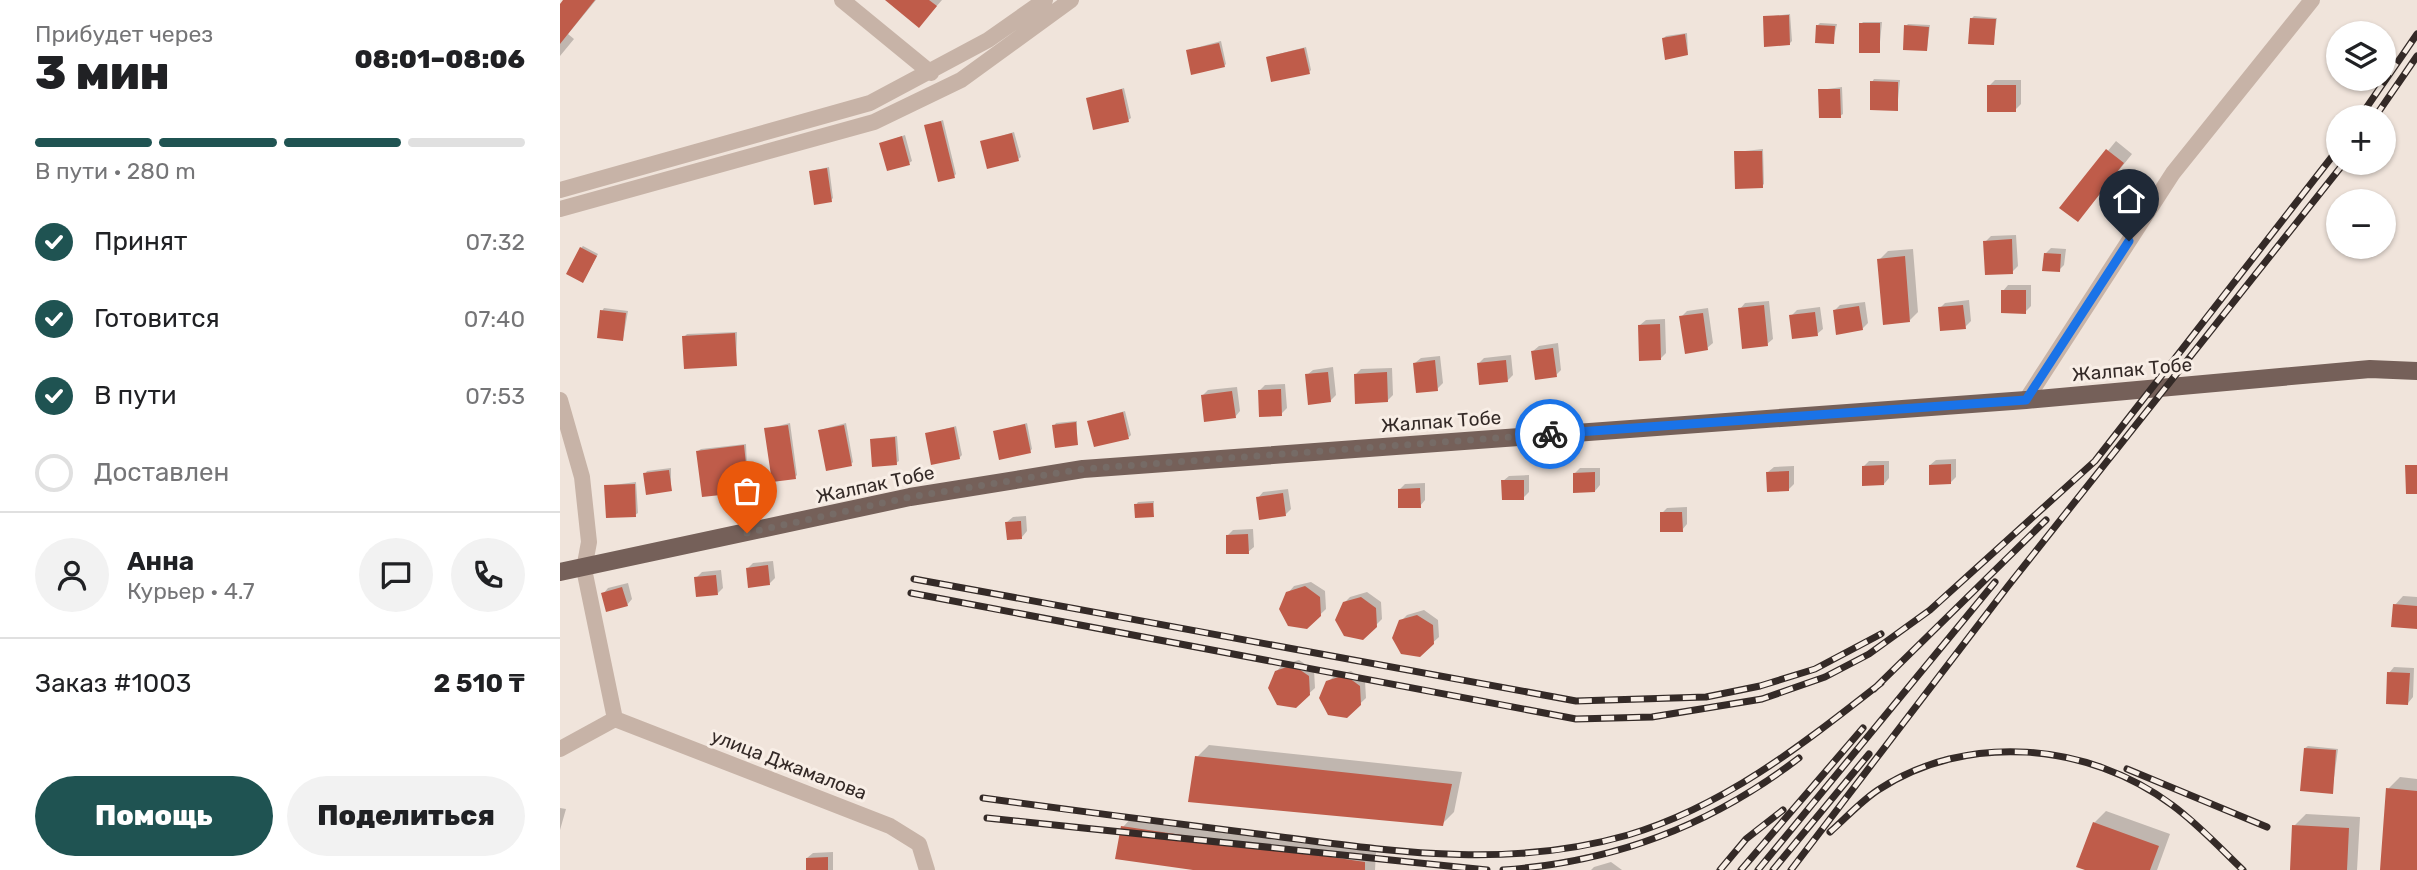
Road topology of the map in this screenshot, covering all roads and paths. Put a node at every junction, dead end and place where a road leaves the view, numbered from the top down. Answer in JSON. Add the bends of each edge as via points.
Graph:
{"nodes":[{"id":1,"x":842,"y":0,"type":"edge"},
{"id":2,"x":1045,"y":0,"type":"edge"},
{"id":3,"x":1071,"y":0,"type":"edge"},
{"id":4,"x":2312,"y":0,"type":"edge"},
{"id":5,"x":931,"y":73,"type":"junction"},
{"id":6,"x":560,"y":190,"type":"edge"},
{"id":7,"x":560,"y":209,"type":"edge"},
{"id":8,"x":2417,"y":371,"type":"edge"},
{"id":9,"x":560,"y":400,"type":"edge"},
{"id":10,"x":2026,"y":400,"type":"junction"},
{"id":11,"x":584,"y":569,"type":"junction"},
{"id":12,"x":560,"y":572,"type":"edge"},
{"id":13,"x":615,"y":719,"type":"junction"},
{"id":14,"x":560,"y":749,"type":"edge"},
{"id":15,"x":927,"y":870,"type":"edge"}],
"edges":[{"from":1,"to":5,"type":"street"},
{"from":2,"to":5,"type":"street"},
{"from":3,"to":7,"type":"street","via":[[961,80],[874,122]]},
{"from":4,"to":10,"type":"street","via":[[2173,173]]},
{"from":5,"to":6,"type":"street","via":[[870,103]]},
{"from":8,"to":10,"type":"main road","name":"Жалпак Тобе","via":[[2370,369]]},
{"from":9,"to":11,"type":"street","via":[[582,477],[589,542]]},
{"from":10,"to":11,"type":"main road","name":"Жалпак Тобе","via":[[1083,469],[910,497]]},
{"from":11,"to":12,"type":"main road","name":"Жалпак Тобе"},
{"from":11,"to":13,"type":"street"},
{"from":13,"to":14,"type":"street"},
{"from":13,"to":15,"type":"street","name":"улица Джамалова","via":[[890,826],[919,844]]}]}
